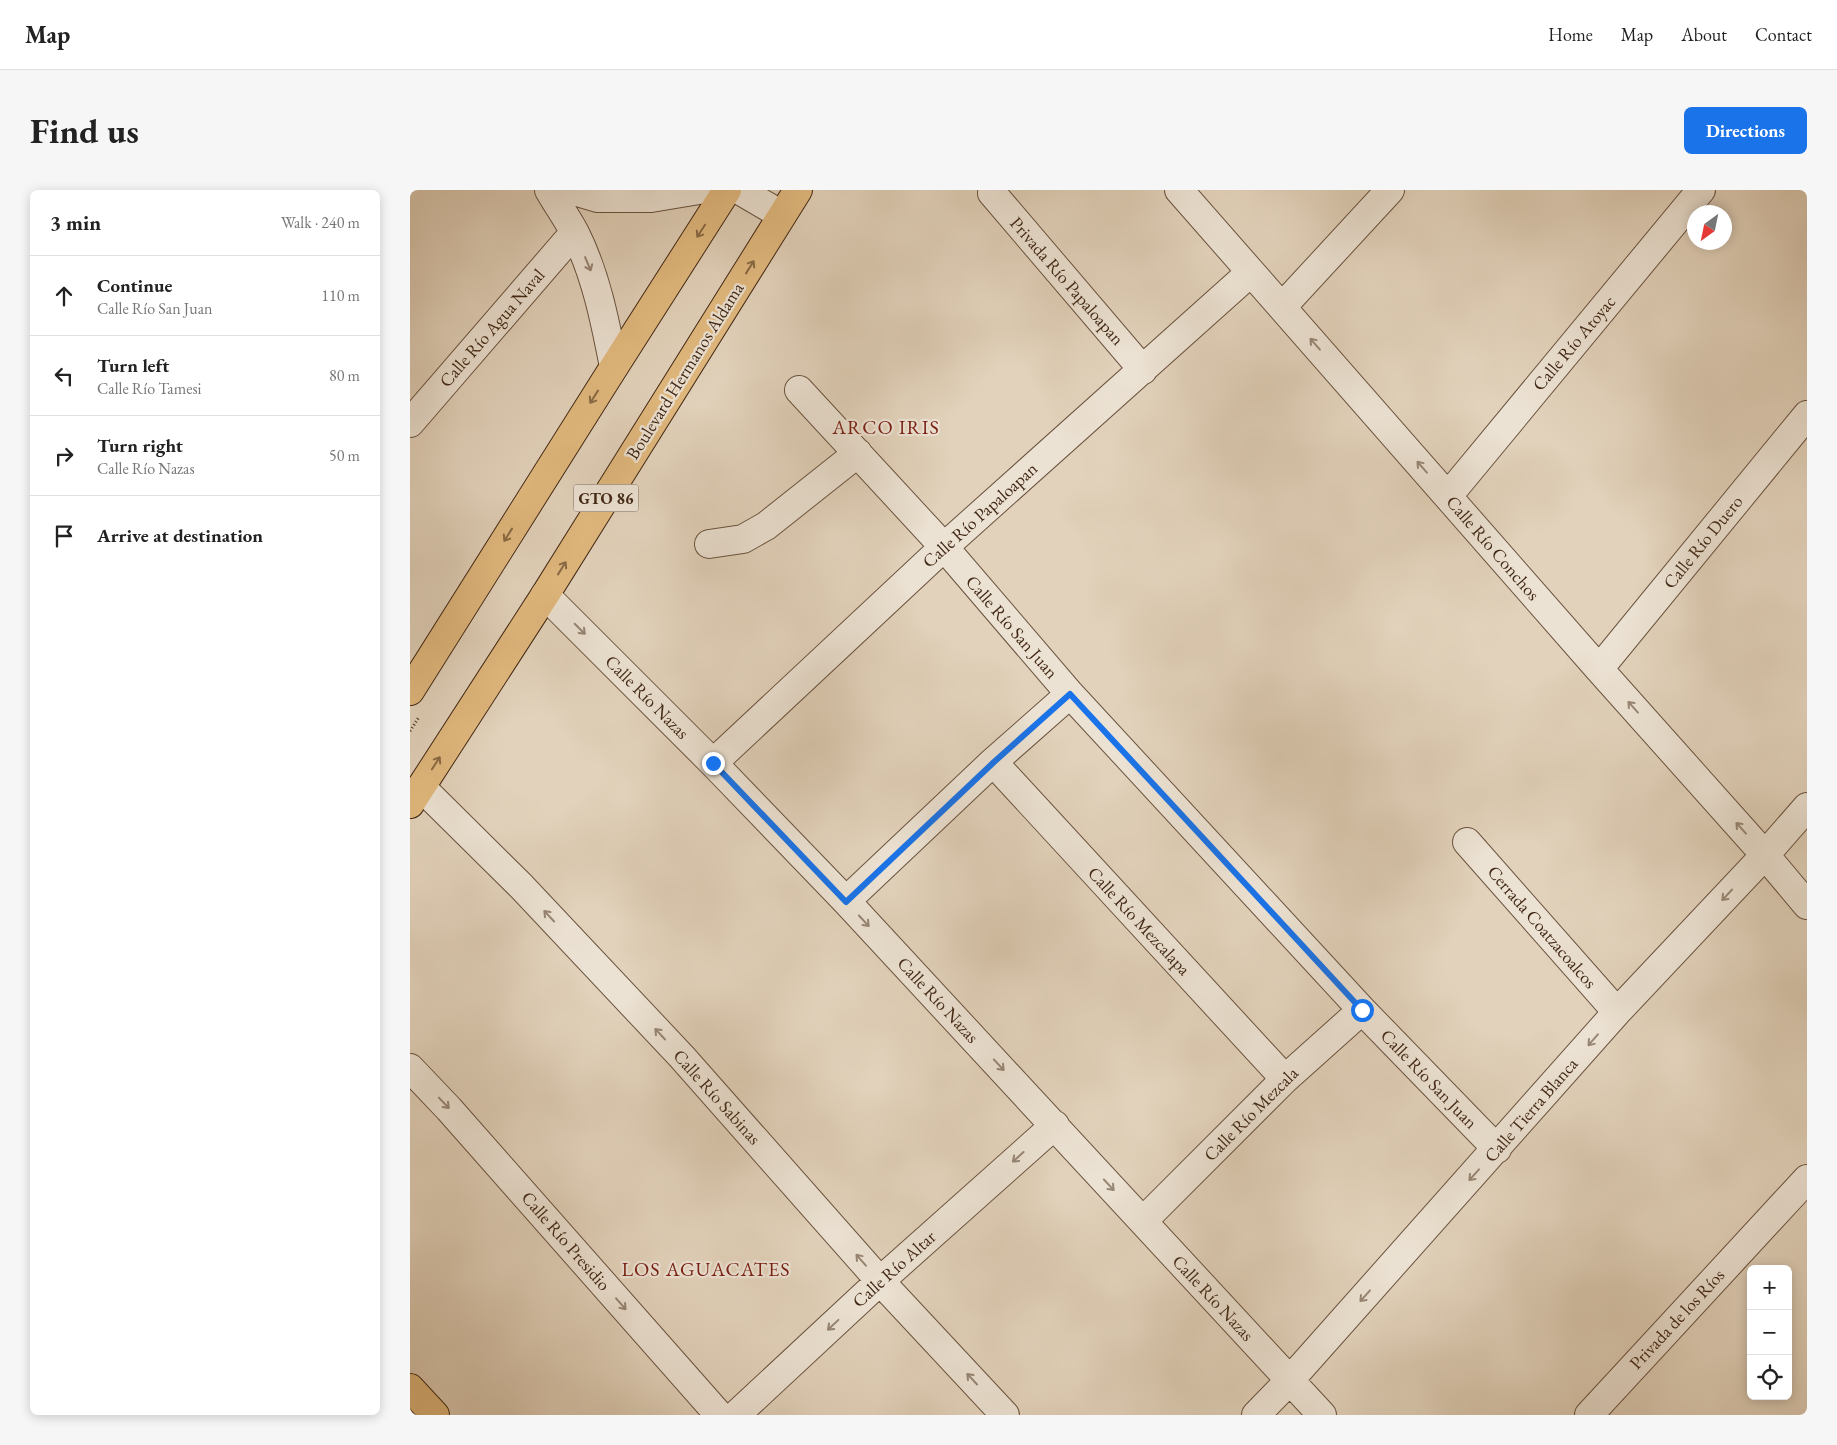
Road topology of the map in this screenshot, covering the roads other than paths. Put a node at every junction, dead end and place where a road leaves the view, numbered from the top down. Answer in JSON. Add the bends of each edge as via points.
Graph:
{"nodes":[{"id":1,"x":548,"y":190,"type":"edge"},
{"id":2,"x":570,"y":190,"type":"edge"},
{"id":3,"x":699,"y":190,"type":"edge"},
{"id":4,"x":727,"y":190,"type":"edge"},
{"id":5,"x":739,"y":190,"type":"edge"},
{"id":6,"x":798,"y":190,"type":"edge"},
{"id":7,"x":1390,"y":190,"type":"edge"},
{"id":8,"x":1701,"y":190,"type":"edge"},
{"id":9,"x":1185,"y":192,"type":"edge"},
{"id":10,"x":992,"y":193,"type":"dead end"},
{"id":11,"x":782,"y":215,"type":"junction"},
{"id":12,"x":574,"y":233,"type":"junction"},
{"id":13,"x":1251,"y":272,"type":"junction"},
{"id":14,"x":1282,"y":307,"type":"junction"},
{"id":15,"x":614,"y":366,"type":"junction"},
{"id":16,"x":1143,"y":370,"type":"junction"},
{"id":17,"x":799,"y":390,"type":"dead end"},
{"id":18,"x":1807,"y":415,"type":"edge"},
{"id":19,"x":410,"y":423,"type":"edge"},
{"id":20,"x":858,"y":453,"type":"junction"},
{"id":21,"x":1448,"y":496,"type":"junction"},
{"id":22,"x":709,"y":544,"type":"dead end"},
{"id":23,"x":944,"y":546,"type":"junction"},
{"id":24,"x":545,"y":595,"type":"junction"},
{"id":25,"x":1599,"y":669,"type":"junction"},
{"id":26,"x":410,"y":691,"type":"edge"},
{"id":27,"x":1070,"y":694,"type":"junction"},
{"id":28,"x":994,"y":762,"type":"junction"},
{"id":29,"x":713,"y":763,"type":"junction"},
{"id":30,"x":415,"y":796,"type":"edge"},
{"id":31,"x":1807,"y":807,"type":"edge"},
{"id":32,"x":1467,"y":842,"type":"dead end"},
{"id":33,"x":1765,"y":855,"type":"junction"},
{"id":34,"x":846,"y":902,"type":"junction"},
{"id":35,"x":1807,"y":905,"type":"edge"},
{"id":36,"x":1362,"y":1010,"type":"junction"},
{"id":37,"x":1617,"y":1012,"type":"junction"},
{"id":38,"x":410,"y":1068,"type":"edge"},
{"id":39,"x":1285,"y":1079,"type":"junction"},
{"id":40,"x":1054,"y":1125,"type":"junction"},
{"id":41,"x":1497,"y":1149,"type":"junction"},
{"id":42,"x":1807,"y":1179,"type":"edge"},
{"id":43,"x":1143,"y":1222,"type":"junction"},
{"id":44,"x":880,"y":1281,"type":"junction"},
{"id":45,"x":1290,"y":1380,"type":"junction"},
{"id":46,"x":410,"y":1388,"type":"edge"},
{"id":47,"x":435,"y":1415,"type":"edge"},
{"id":48,"x":719,"y":1415,"type":"edge"},
{"id":49,"x":736,"y":1415,"type":"edge"},
{"id":50,"x":1005,"y":1415,"type":"edge"},
{"id":51,"x":1256,"y":1415,"type":"edge"},
{"id":52,"x":1322,"y":1415,"type":"edge"},
{"id":53,"x":1589,"y":1415,"type":"edge"}],
"edges":[{"from":1,"to":12,"type":"street"},
{"from":2,"to":3,"type":"street","via":[[598,198],[651,198]]},
{"from":4,"to":15,"type":"main road","one_way":true},
{"from":5,"to":11,"type":"street"},
{"from":6,"to":11,"type":"main road","name":"Boulevard Hermanos Aldama","number":"GTO 86"},
{"from":7,"to":14,"type":"street"},
{"from":8,"to":21,"type":"street","name":"Calle Río Atoyac"},
{"from":9,"to":13,"type":"street","name":"Calle Río Conchos"},
{"from":10,"to":16,"type":"street","name":"Privada Río Papaloapan"},
{"from":24,"to":11,"type":"main road","name":"Boulevard Hermanos Aldama","number":"GTO 86","one_way":true},
{"from":12,"to":15,"type":"street","one_way":true,"via":[[604,316]]},
{"from":12,"to":19,"type":"street","name":"Calle Río Agua Naval"},
{"from":13,"to":14,"type":"street","name":"Calle Río Conchos"},
{"from":13,"to":16,"type":"street","name":"Calle Río Papaloapan"},
{"from":21,"to":14,"type":"street","name":"Calle Río Conchos","one_way":true},
{"from":15,"to":26,"type":"main road","one_way":true},
{"from":16,"to":23,"type":"street","name":"Calle Río Papaloapan"},
{"from":17,"to":20,"type":"street","name":"Calle Río San Juan"},
{"from":18,"to":25,"type":"street","name":"Calle Río Duero"},
{"from":20,"to":22,"type":"street","via":[[766,526],[743,539]]},
{"from":20,"to":23,"type":"street","name":"Calle Río San Juan"},
{"from":21,"to":25,"type":"street","name":"Calle Río Conchos"},
{"from":23,"to":27,"type":"street","name":"Calle Río San Juan"},
{"from":23,"to":29,"type":"street","name":"Calle Río Papaloapan"},
{"from":24,"to":29,"type":"street","name":"Calle Río Nazas","one_way":true},
{"from":30,"to":24,"type":"main road","name":"Boulevard Hermanos Aldama","number":"GTO 86","one_way":true},
{"from":33,"to":25,"type":"street","name":"Calle Río Conchos","one_way":true},
{"from":27,"to":28,"type":"street"},
{"from":27,"to":36,"type":"street","name":"Calle Río San Juan"},
{"from":28,"to":34,"type":"street"},
{"from":28,"to":39,"type":"street","name":"Calle Río Mezcalapa"},
{"from":29,"to":34,"type":"street","name":"Calle Río Nazas"},
{"from":44,"to":30,"type":"street","name":"Calle Río Sabinas","one_way":true,"via":[[682,1057],[522,887]]},
{"from":31,"to":33,"type":"street","name":"Calle Tierra Blanca"},
{"from":32,"to":37,"type":"street","name":"Cerrada Coatzacoalcos"},
{"from":33,"to":35,"type":"street","name":"Calle Río Conchos"},
{"from":33,"to":37,"type":"street","name":"Calle Tierra Blanca","one_way":true},
{"from":34,"to":40,"type":"street","name":"Calle Río Nazas","one_way":true},
{"from":36,"to":39,"type":"street","name":"Calle Río Mezcala"},
{"from":36,"to":41,"type":"street","name":"Calle Río San Juan"},
{"from":37,"to":41,"type":"street","name":"Calle Tierra Blanca","one_way":true},
{"from":38,"to":48,"type":"street","name":"Calle Río Presidio","one_way":true,"via":[[449,1108]]},
{"from":39,"to":43,"type":"street","name":"Calle Río Mezcala"},
{"from":40,"to":43,"type":"street","name":"Calle Río Nazas","one_way":true},
{"from":40,"to":44,"type":"street","name":"Calle Río Altar","one_way":true},
{"from":41,"to":45,"type":"street","name":"Calle Tierra Blanca","one_way":true},
{"from":42,"to":53,"type":"street","name":"Privada de los Ríos"},
{"from":43,"to":45,"type":"street","name":"Calle Río Nazas"},
{"from":44,"to":49,"type":"street","name":"Calle Río Altar","one_way":true},
{"from":50,"to":44,"type":"street","name":"Calle Río Sabinas","one_way":true},
{"from":45,"to":51,"type":"street","name":"Calle Tierra Blanca"},
{"from":45,"to":52,"type":"street","name":"Calle Río Nazas"},
{"from":46,"to":47,"type":"main road"}]}
